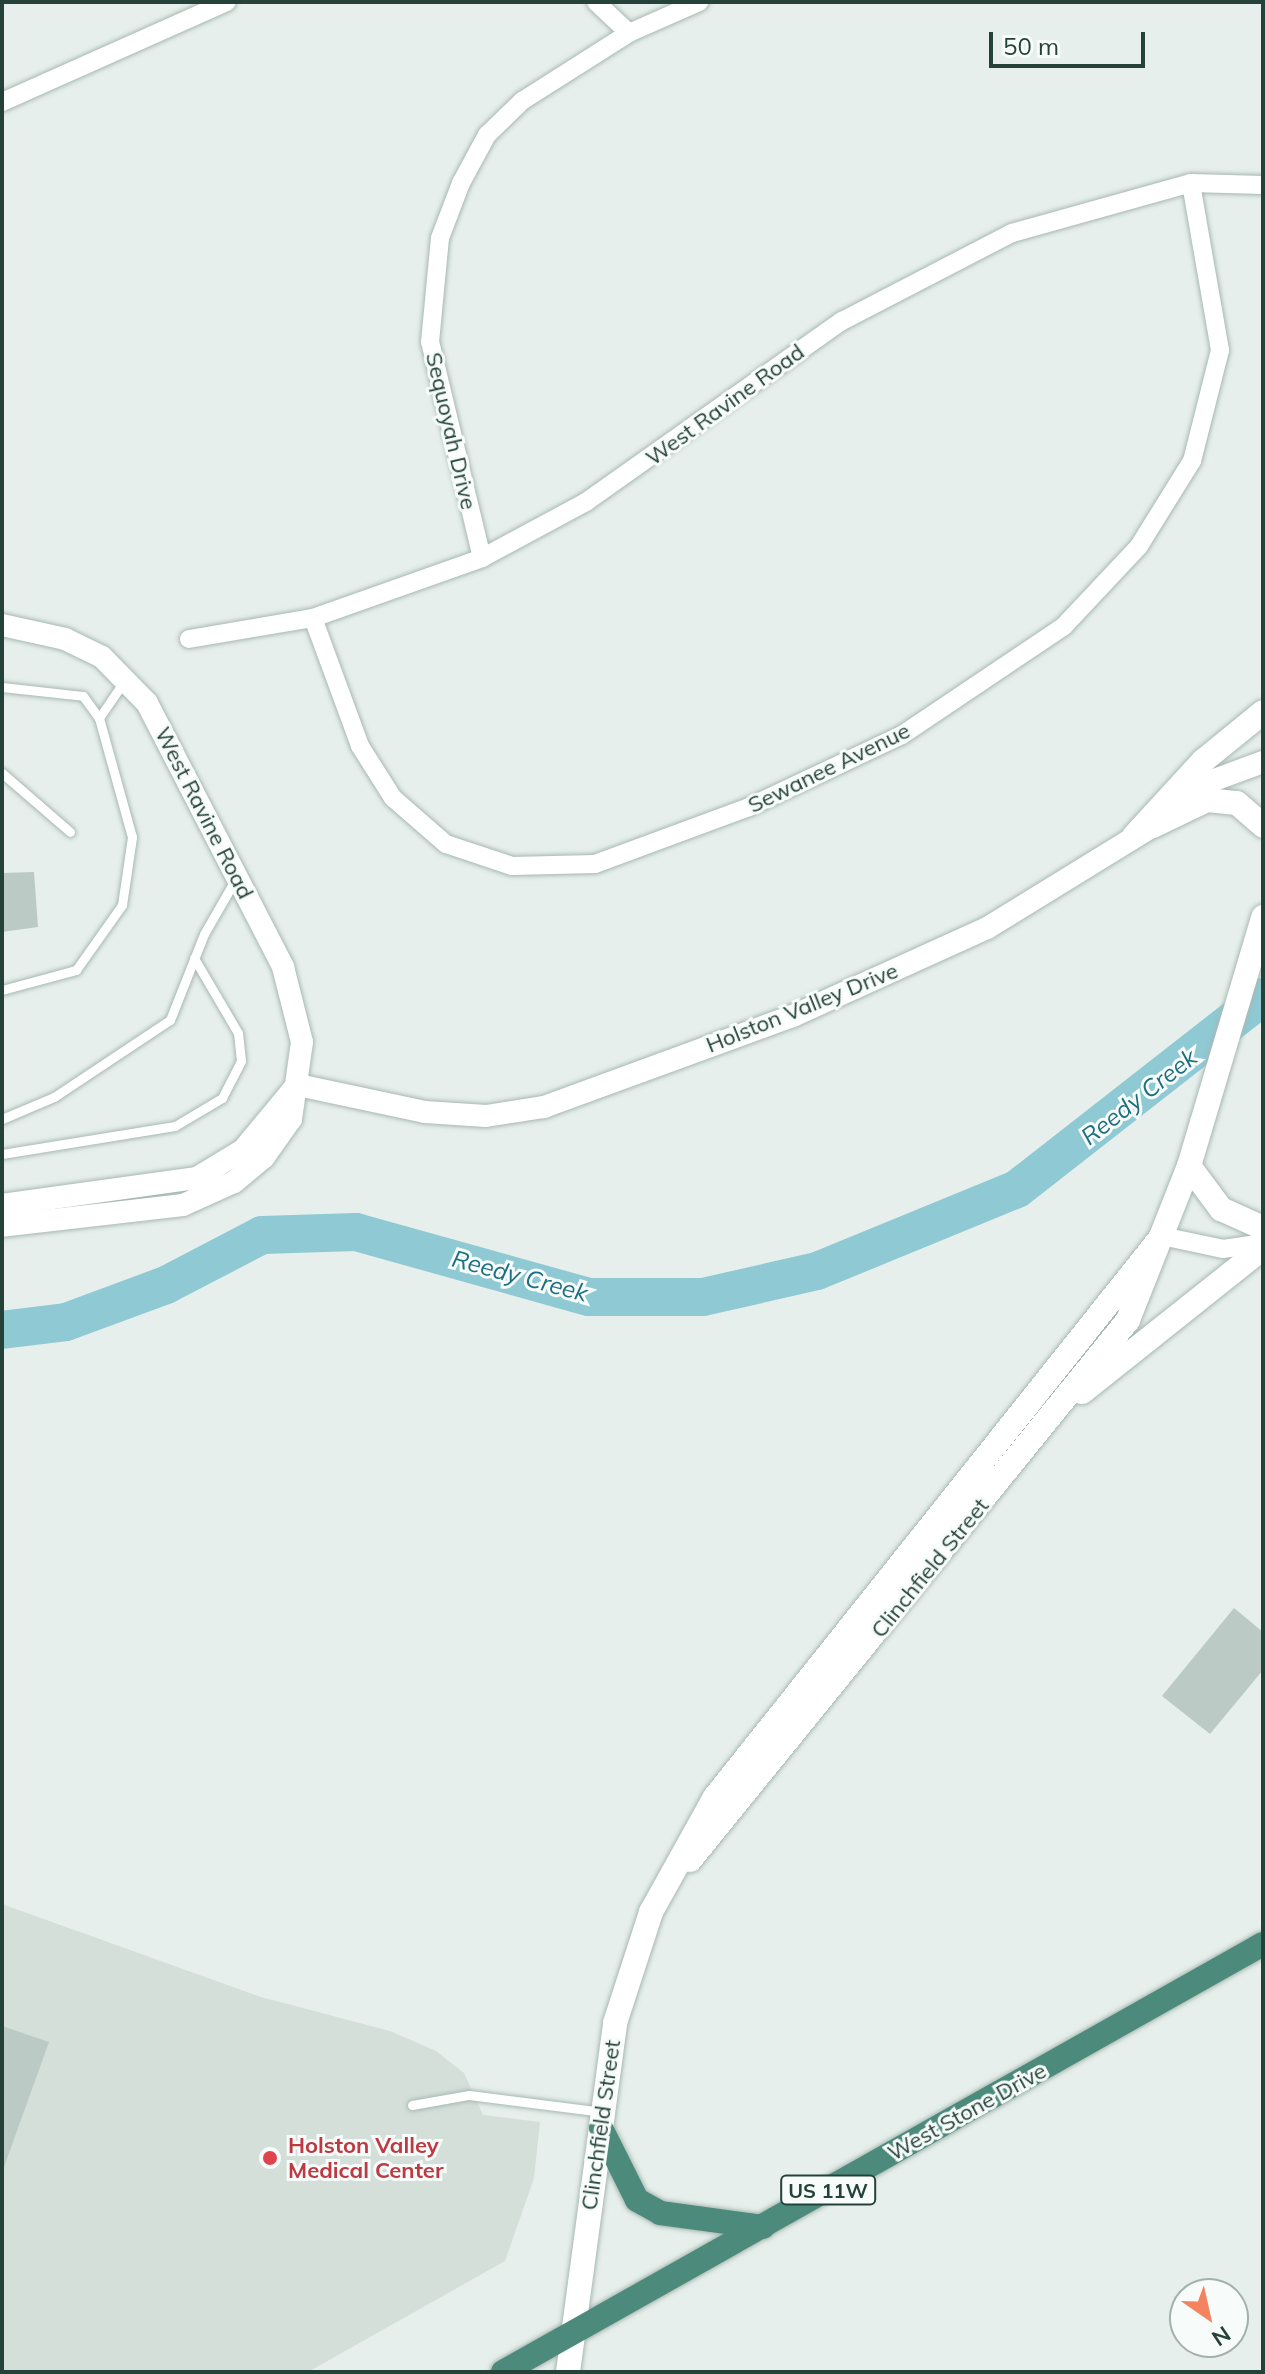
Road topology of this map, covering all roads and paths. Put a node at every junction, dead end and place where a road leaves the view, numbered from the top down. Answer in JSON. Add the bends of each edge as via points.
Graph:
{"nodes":[{"id":1,"x":227,"y":2,"type":"edge"},
{"id":2,"x":596,"y":2,"type":"edge"},
{"id":3,"x":699,"y":2,"type":"edge"},
{"id":4,"x":629,"y":33,"type":"junction"},
{"id":5,"x":2,"y":102,"type":"edge"},
{"id":6,"x":1191,"y":183,"type":"junction"},
{"id":7,"x":1263,"y":185,"type":"edge"},
{"id":8,"x":482,"y":558,"type":"junction"},
{"id":9,"x":313,"y":618,"type":"junction"},
{"id":10,"x":2,"y":625,"type":"edge"},
{"id":11,"x":189,"y":639,"type":"dead end"},
{"id":12,"x":127,"y":677,"type":"junction"},
{"id":13,"x":2,"y":687,"type":"edge"},
{"id":14,"x":1263,"y":712,"type":"edge"},
{"id":15,"x":99,"y":718,"type":"junction"},
{"id":16,"x":1263,"y":762,"type":"edge"},
{"id":17,"x":2,"y":773,"type":"edge"},
{"id":18,"x":1263,"y":826,"type":"edge"},
{"id":19,"x":1144,"y":831,"type":"junction"},
{"id":20,"x":70,"y":832,"type":"dead end"},
{"id":21,"x":237,"y":877,"type":"junction"},
{"id":22,"x":1263,"y":917,"type":"edge"},
{"id":23,"x":194,"y":958,"type":"junction"},
{"id":24,"x":2,"y":990,"type":"edge"},
{"id":25,"x":298,"y":1085,"type":"junction"},
{"id":26,"x":2,"y":1119,"type":"edge"},
{"id":27,"x":2,"y":1154,"type":"edge"},
{"id":28,"x":1189,"y":1166,"type":"junction"},
{"id":29,"x":2,"y":1205,"type":"edge"},
{"id":30,"x":2,"y":1226,"type":"edge"},
{"id":31,"x":1263,"y":1228,"type":"edge"},
{"id":32,"x":1162,"y":1236,"type":"junction"},
{"id":33,"x":1263,"y":1245,"type":"edge"},
{"id":34,"x":1049,"y":1419,"type":"junction"},
{"id":35,"x":670,"y":1880,"type":"junction"},
{"id":36,"x":1263,"y":1944,"type":"edge"},
{"id":37,"x":412,"y":2105,"type":"dead end"},
{"id":38,"x":602,"y":2120,"type":"junction"},
{"id":39,"x":763,"y":2227,"type":"junction"},
{"id":40,"x":574,"y":2333,"type":"junction"},
{"id":41,"x":503,"y":2372,"type":"edge"},
{"id":42,"x":568,"y":2372,"type":"edge"}],
"edges":[{"from":1,"to":5,"type":"street"},
{"from":2,"to":4,"type":"street"},
{"from":3,"to":4,"type":"street","name":"Sequoyah Drive"},
{"from":4,"to":8,"type":"street","name":"Sequoyah Drive","via":[[559,73],[487,135],[440,238],[430,342]]},
{"from":6,"to":7,"type":"street","name":"West Ravine Road"},
{"from":6,"to":8,"type":"street","name":"West Ravine Road","via":[[1012,233],[925,274],[842,321],[586,502]]},
{"from":6,"to":9,"type":"street","name":"Sewanee Avenue","via":[[1220,350],[1192,461],[1139,546],[1064,626],[902,735],[749,807],[595,864],[512,866],[446,844],[393,798],[360,746]]},
{"from":8,"to":9,"type":"street","name":"West Ravine Road"},
{"from":9,"to":11,"type":"street","name":"West Ravine Road"},
{"from":10,"to":12,"type":"street","name":"West Ravine Road","via":[[65,639]]},
{"from":12,"to":15,"type":"lane"},
{"from":12,"to":21,"type":"street","name":"West Ravine Road","via":[[165,734]]},
{"from":13,"to":15,"type":"lane","via":[[83,696]]},
{"from":14,"to":19,"type":"main road","via":[[1203,761]]},
{"from":15,"to":24,"type":"lane","via":[[132,837],[122,905],[76,970]]},
{"from":16,"to":19,"type":"street","name":"Holston Valley Drive","via":[[1206,783]]},
{"from":17,"to":20,"type":"lane"},
{"from":18,"to":19,"type":"main road","via":[[1237,803],[1207,800]]},
{"from":19,"to":25,"type":"street","name":"Holston Valley Drive","via":[[974,935],[793,1016],[544,1107],[486,1116],[425,1112]]},
{"from":21,"to":23,"type":"lane"},
{"from":21,"to":25,"type":"street","name":"West Ravine Road","via":[[297,1003]]},
{"from":22,"to":28,"type":"main road","name":"Clinchfield Street"},
{"from":23,"to":26,"type":"lane","via":[[170,1020],[151,1038],[54,1097]]},
{"from":23,"to":27,"type":"lane","via":[[238,1033],[241,1061],[222,1098],[175,1126]]},
{"from":25,"to":29,"type":"street","via":[[243,1150],[197,1178]]},
{"from":25,"to":30,"type":"street","name":"West Ravine Road","via":[[291,1119],[276,1144],[219,1191],[183,1205]]},
{"from":28,"to":31,"type":"main road","via":[[1221,1209]]},
{"from":28,"to":32,"type":"main road","name":"Clinchfield Street"},
{"from":32,"to":33,"type":"street","via":[[1223,1249]]},
{"from":32,"to":34,"type":"main road","name":"Clinchfield Street","via":[[1128,1320]]},
{"from":32,"to":35,"type":"main road","name":"Clinchfield Street","via":[[715,1797]]},
{"from":33,"to":34,"type":"main road"},
{"from":34,"to":35,"type":"main road","name":"Clinchfield Street","via":[[735,1813]]},
{"from":35,"to":38,"type":"main road","name":"Clinchfield Street","via":[[638,1939],[615,2023]]},
{"from":36,"to":39,"type":"highway","name":"West Stone Drive","number":"US 11W"},
{"from":37,"to":38,"type":"lane","via":[[469,2095]]},
{"from":38,"to":39,"type":"highway","via":[[637,2200],[660,2213]]},
{"from":38,"to":40,"type":"main road","name":"Clinchfield Street"},
{"from":39,"to":40,"type":"highway","name":"West Stone Drive","number":"US 11W"},
{"from":40,"to":41,"type":"highway","name":"West Stone Drive","number":"US 11W"},
{"from":40,"to":42,"type":"main road","name":"Clinchfield Street"}]}
